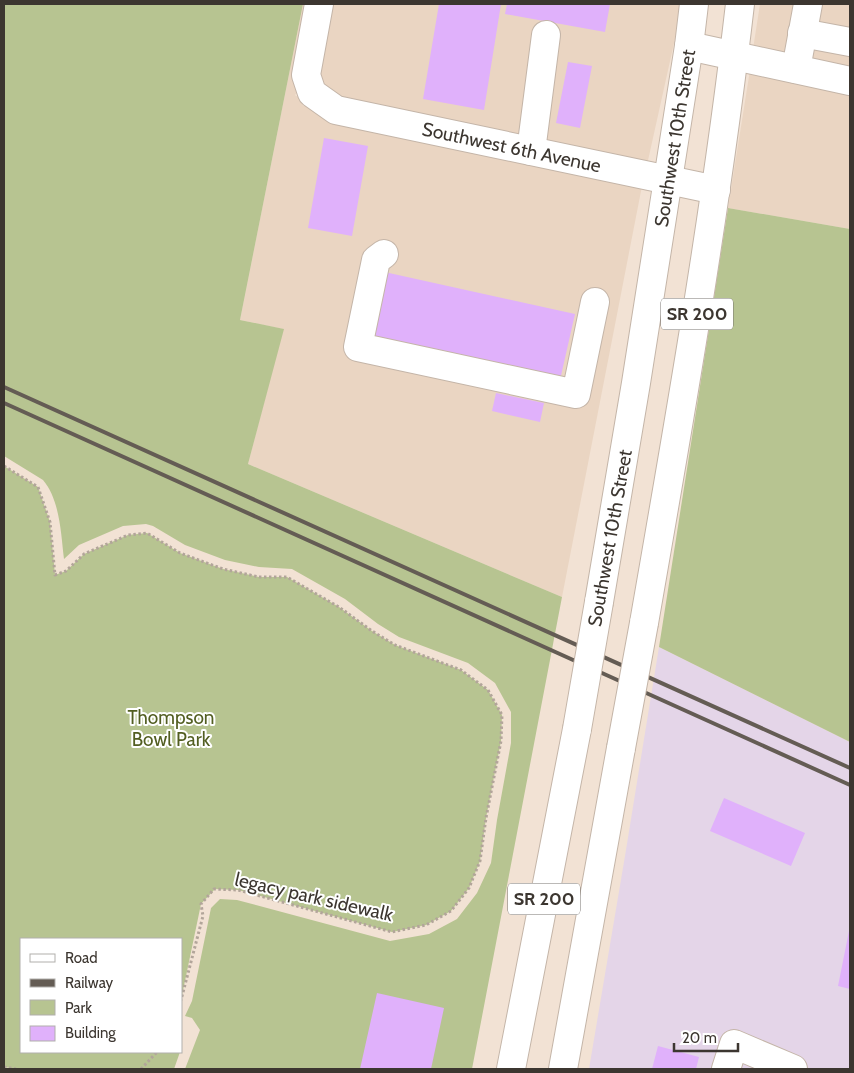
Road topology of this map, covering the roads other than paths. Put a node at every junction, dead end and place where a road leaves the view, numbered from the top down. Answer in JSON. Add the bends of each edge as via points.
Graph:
{"nodes":[{"id":1,"x":319,"y":4,"type":"edge"},
{"id":2,"x":694,"y":4,"type":"edge"},
{"id":3,"x":740,"y":4,"type":"edge"},
{"id":4,"x":808,"y":4,"type":"edge"},
{"id":5,"x":802,"y":33,"type":"junction"},
{"id":6,"x":546,"y":35,"type":"dead end"},
{"id":7,"x":850,"y":42,"type":"edge"},
{"id":8,"x":689,"y":46,"type":"junction"},
{"id":9,"x":734,"y":56,"type":"junction"},
{"id":10,"x":796,"y":69,"type":"junction"},
{"id":11,"x":850,"y":81,"type":"edge"},
{"id":12,"x":531,"y":151,"type":"junction"},
{"id":13,"x":668,"y":180,"type":"junction"},
{"id":14,"x":716,"y":190,"type":"junction"},
{"id":15,"x":384,"y":254,"type":"dead end"},
{"id":16,"x":596,"y":302,"type":"dead end"},
{"id":17,"x":511,"y":1069,"type":"edge"},
{"id":18,"x":563,"y":1069,"type":"edge"},
{"id":19,"x":726,"y":1069,"type":"edge"},
{"id":20,"x":793,"y":1069,"type":"edge"}],
"edges":[{"from":1,"to":12,"type":"main road","name":"Southwest 6th Avenue","via":[[306,76],[312,93],[336,110]]},
{"from":2,"to":8,"type":"main road","name":"Southwest 10th Street","number":"SR 200"},
{"from":3,"to":9,"type":"main road","number":"SR 200"},
{"from":4,"to":5,"type":"main road"},
{"from":5,"to":7,"type":"main road"},
{"from":5,"to":10,"type":"main road"},
{"from":6,"to":12,"type":"main road"},
{"from":8,"to":9,"type":"main road"},
{"from":8,"to":13,"type":"main road","name":"Southwest 10th Street","number":"SR 200"},
{"from":9,"to":10,"type":"main road"},
{"from":9,"to":14,"type":"main road","number":"SR 200"},
{"from":10,"to":11,"type":"main road"},
{"from":12,"to":13,"type":"main road","name":"Southwest 6th Avenue"},
{"from":13,"to":14,"type":"main road","name":"Southwest 6th Avenue"},
{"from":13,"to":17,"type":"main road","name":"Southwest 10th Street","number":"SR 200","bridge":true,"via":[[577,728]]},
{"from":14,"to":18,"type":"main road","number":"SR 200","bridge":true,"via":[[685,389]]},
{"from":15,"to":16,"type":"main road","via":[[376,260],[358,347],[576,394]]},
{"from":19,"to":20,"type":"main road","via":[[734,1044]]}]}
